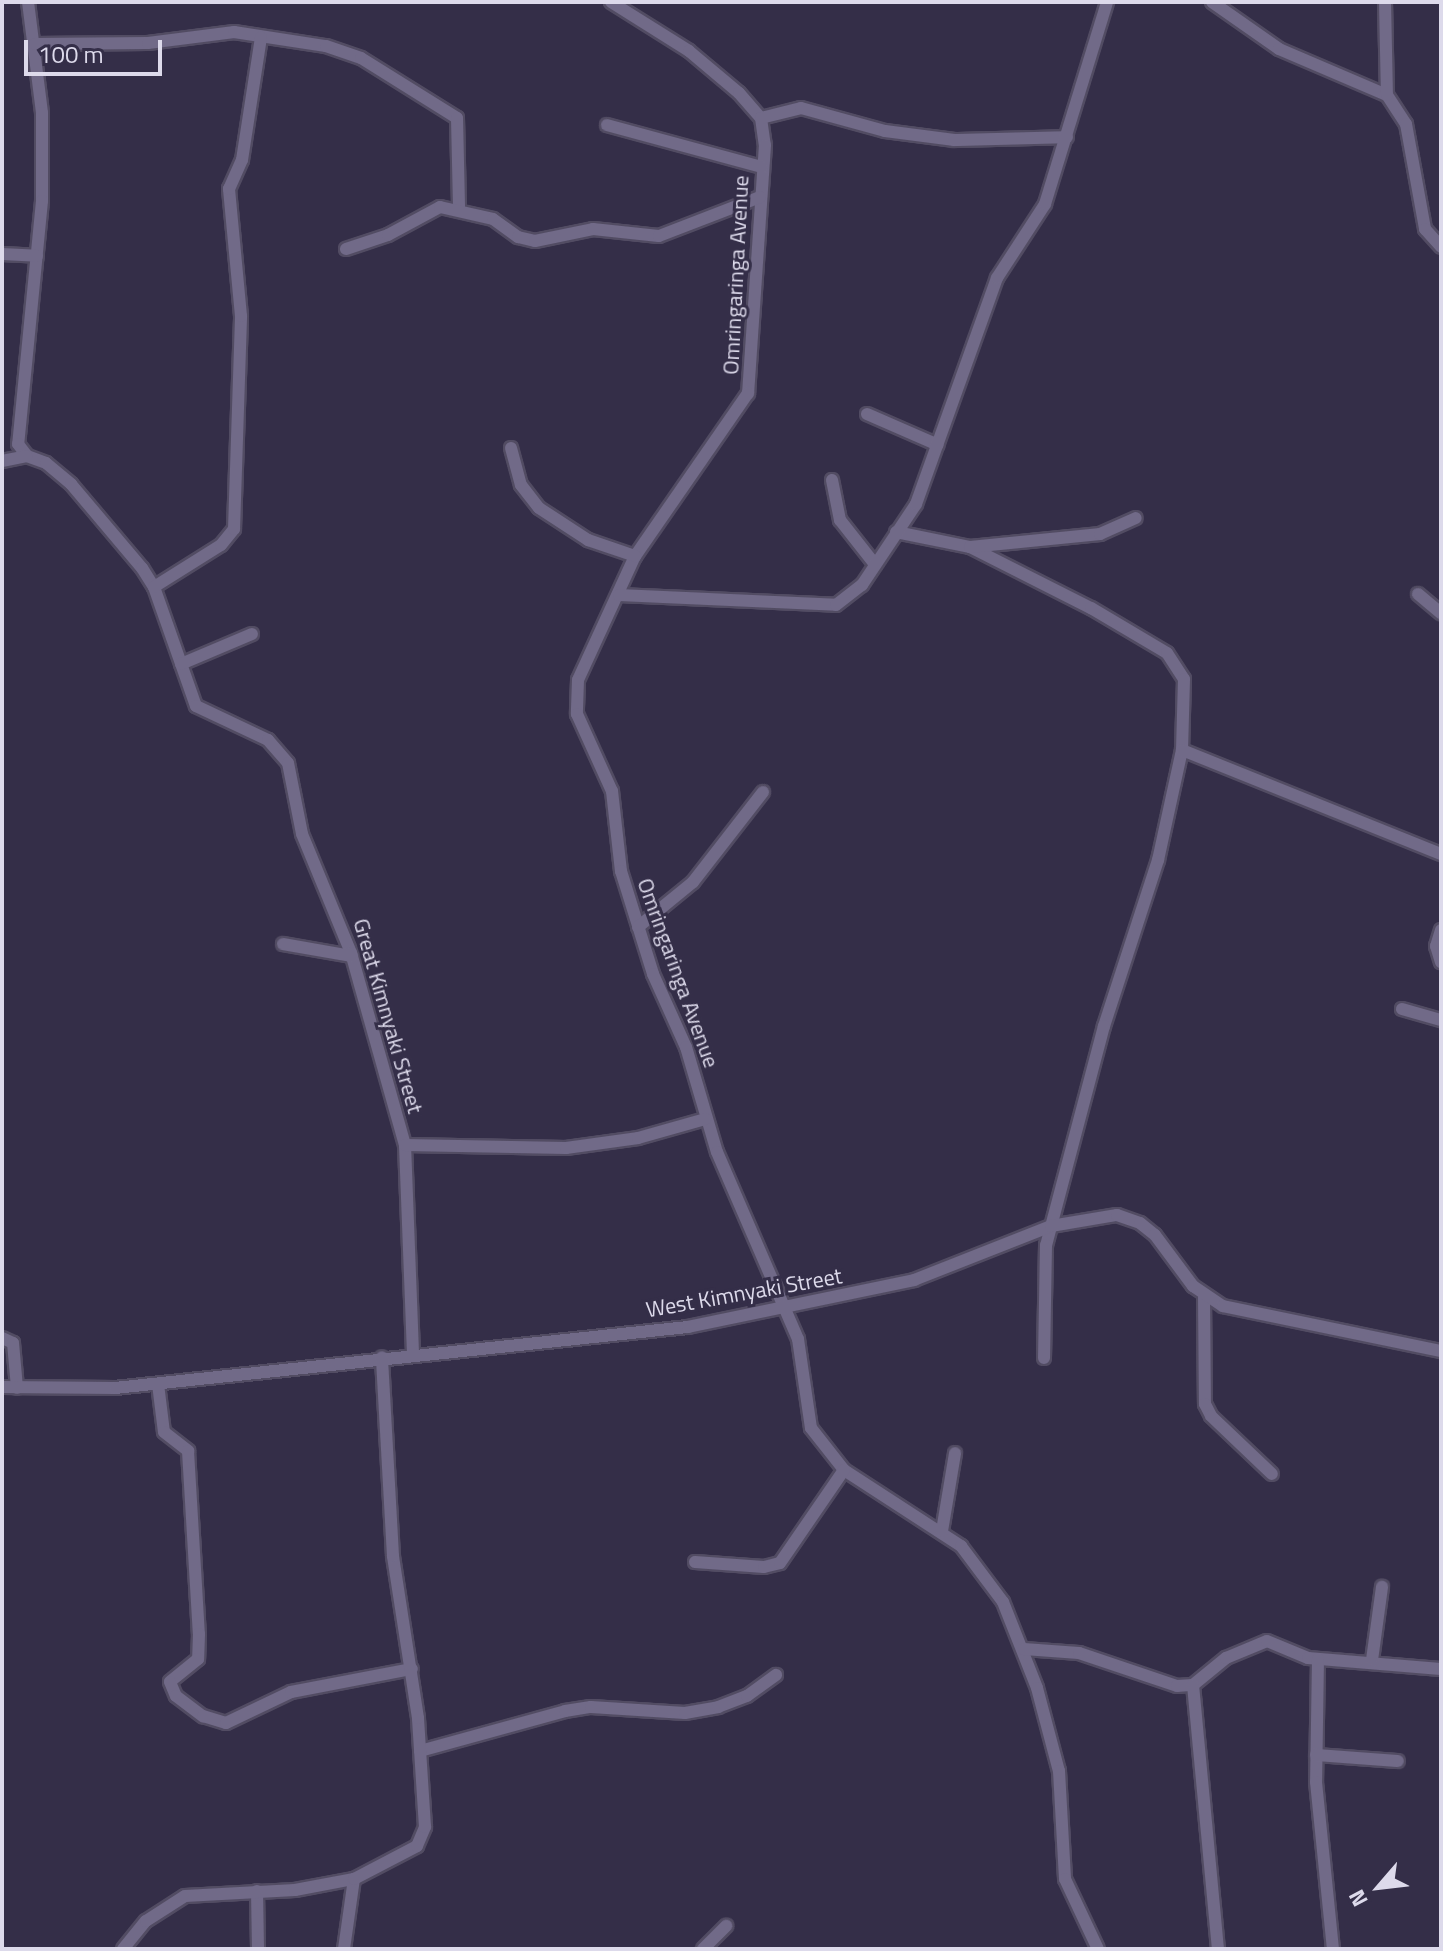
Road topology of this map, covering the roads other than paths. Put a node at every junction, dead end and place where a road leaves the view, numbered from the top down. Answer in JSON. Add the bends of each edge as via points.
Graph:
{"nodes":[{"id":1,"x":28,"y":2,"type":"edge"},
{"id":2,"x":611,"y":2,"type":"edge"},
{"id":3,"x":1107,"y":2,"type":"edge"},
{"id":4,"x":1212,"y":2,"type":"edge"},
{"id":5,"x":1385,"y":2,"type":"edge"},
{"id":6,"x":261,"y":37,"type":"junction"},
{"id":7,"x":35,"y":44,"type":"junction"},
{"id":8,"x":1387,"y":95,"type":"junction"},
{"id":9,"x":761,"y":118,"type":"junction"},
{"id":10,"x":607,"y":125,"type":"dead end"},
{"id":11,"x":1067,"y":137,"type":"junction"},
{"id":12,"x":762,"y":167,"type":"junction"},
{"id":13,"x":760,"y":197,"type":"junction"},
{"id":14,"x":459,"y":209,"type":"junction"},
{"id":15,"x":1441,"y":247,"type":"edge"},
{"id":16,"x":346,"y":249,"type":"dead end"},
{"id":17,"x":2,"y":254,"type":"edge"},
{"id":18,"x":37,"y":256,"type":"junction"},
{"id":19,"x":867,"y":414,"type":"dead end"},
{"id":20,"x":938,"y":445,"type":"junction"},
{"id":21,"x":511,"y":448,"type":"dead end"},
{"id":22,"x":27,"y":456,"type":"junction"},
{"id":23,"x":2,"y":461,"type":"edge"},
{"id":24,"x":832,"y":480,"type":"dead end"},
{"id":25,"x":1136,"y":518,"type":"dead end"},
{"id":26,"x":896,"y":532,"type":"junction"},
{"id":27,"x":970,"y":547,"type":"junction"},
{"id":28,"x":635,"y":556,"type":"junction"},
{"id":29,"x":874,"y":563,"type":"junction"},
{"id":30,"x":154,"y":587,"type":"junction"},
{"id":31,"x":1418,"y":594,"type":"dead end"},
{"id":32,"x":619,"y":595,"type":"junction"},
{"id":33,"x":1441,"y":613,"type":"edge"},
{"id":34,"x":252,"y":634,"type":"dead end"},
{"id":35,"x":181,"y":664,"type":"junction"},
{"id":36,"x":1182,"y":750,"type":"junction"},
{"id":37,"x":763,"y":792,"type":"dead end"},
{"id":38,"x":1441,"y":854,"type":"edge"},
{"id":39,"x":638,"y":927,"type":"junction"},
{"id":40,"x":1441,"y":930,"type":"edge"},
{"id":41,"x":283,"y":944,"type":"dead end"},
{"id":42,"x":352,"y":956,"type":"junction"},
{"id":43,"x":1441,"y":962,"type":"edge"},
{"id":44,"x":1402,"y":1009,"type":"dead end"},
{"id":45,"x":1441,"y":1020,"type":"edge"},
{"id":46,"x":705,"y":1119,"type":"junction"},
{"id":47,"x":405,"y":1145,"type":"junction"},
{"id":48,"x":1051,"y":1226,"type":"junction"},
{"id":49,"x":1204,"y":1296,"type":"junction"},
{"id":50,"x":784,"y":1306,"type":"junction"},
{"id":51,"x":2,"y":1338,"type":"edge"},
{"id":52,"x":1441,"y":1351,"type":"edge"},
{"id":53,"x":413,"y":1355,"type":"junction"},
{"id":54,"x":382,"y":1357,"type":"junction"},
{"id":55,"x":1044,"y":1358,"type":"dead end"},
{"id":56,"x":158,"y":1384,"type":"junction"},
{"id":57,"x":2,"y":1387,"type":"edge"},
{"id":58,"x":17,"y":1388,"type":"junction"},
{"id":59,"x":955,"y":1453,"type":"dead end"},
{"id":60,"x":844,"y":1470,"type":"junction"},
{"id":61,"x":1272,"y":1474,"type":"dead end"},
{"id":62,"x":942,"y":1531,"type":"junction"},
{"id":63,"x":695,"y":1562,"type":"dead end"},
{"id":64,"x":1382,"y":1587,"type":"dead end"},
{"id":65,"x":1024,"y":1649,"type":"junction"},
{"id":66,"x":1318,"y":1659,"type":"junction"},
{"id":67,"x":1372,"y":1660,"type":"junction"},
{"id":68,"x":412,"y":1669,"type":"junction"},
{"id":69,"x":1441,"y":1669,"type":"edge"},
{"id":70,"x":776,"y":1675,"type":"dead end"},
{"id":71,"x":1193,"y":1685,"type":"junction"},
{"id":72,"x":420,"y":1751,"type":"junction"},
{"id":73,"x":1316,"y":1755,"type":"junction"},
{"id":74,"x":1398,"y":1761,"type":"dead end"},
{"id":75,"x":354,"y":1879,"type":"junction"},
{"id":76,"x":257,"y":1891,"type":"junction"},
{"id":77,"x":726,"y":1926,"type":"dead end"},
{"id":78,"x":123,"y":1949,"type":"edge"},
{"id":79,"x":258,"y":1949,"type":"edge"},
{"id":80,"x":344,"y":1949,"type":"edge"},
{"id":81,"x":703,"y":1949,"type":"edge"},
{"id":82,"x":1098,"y":1949,"type":"edge"},
{"id":83,"x":1218,"y":1949,"type":"edge"},
{"id":84,"x":1333,"y":1949,"type":"edge"}],
"edges":[{"from":1,"to":7,"type":"street"},
{"from":2,"to":9,"type":"street","via":[[712,69]]},
{"from":3,"to":11,"type":"street"},
{"from":4,"to":8,"type":"street","via":[[1279,49]]},
{"from":5,"to":8,"type":"street"},
{"from":6,"to":7,"type":"street","via":[[218,32],[148,43]]},
{"from":6,"to":14,"type":"street","via":[[326,46],[361,58],[452,112],[460,131]]},
{"from":6,"to":30,"type":"street","via":[[242,160],[229,189],[241,316],[234,529],[221,545]]},
{"from":7,"to":18,"type":"street","via":[[43,162]]},
{"from":8,"to":15,"type":"street","via":[[1406,124],[1425,229]]},
{"from":9,"to":11,"type":"street","via":[[801,108],[885,131],[954,140]]},
{"from":9,"to":12,"type":"street","name":"Omringaringa Avenue"},
{"from":10,"to":12,"type":"street"},
{"from":11,"to":20,"type":"street","via":[[1045,204],[997,278]]},
{"from":12,"to":13,"type":"street","name":"Omringaringa Avenue"},
{"from":13,"to":14,"type":"street","via":[[659,236],[593,229],[535,241]]},
{"from":13,"to":28,"type":"street","name":"Omringaringa Avenue","via":[[748,393]]},
{"from":14,"to":16,"type":"street","via":[[440,207],[388,235]]},
{"from":17,"to":18,"type":"street"},
{"from":18,"to":22,"type":"street","via":[[16,432]]},
{"from":19,"to":20,"type":"street"},
{"from":20,"to":26,"type":"street","via":[[916,504]]},
{"from":21,"to":28,"type":"street","via":[[521,485],[539,508],[588,540]]},
{"from":22,"to":23,"type":"street"},
{"from":22,"to":30,"type":"street","name":"Great Kimnyaki Street","via":[[46,463],[71,484]]},
{"from":24,"to":29,"type":"street","via":[[840,520]]},
{"from":25,"to":27,"type":"street","via":[[1100,534]]},
{"from":26,"to":27,"type":"street"},
{"from":26,"to":29,"type":"street"},
{"from":27,"to":36,"type":"street","via":[[1143,637],[1177,662],[1184,679]]},
{"from":28,"to":32,"type":"street","name":"Omringaringa Avenue"},
{"from":29,"to":32,"type":"street","via":[[853,595],[836,605]]},
{"from":30,"to":35,"type":"street","name":"Great Kimnyaki Street"},
{"from":31,"to":33,"type":"street"},
{"from":32,"to":39,"type":"street","name":"Omringaringa Avenue","via":[[578,680],[575,705],[612,791],[621,871]]},
{"from":34,"to":35,"type":"street"},
{"from":35,"to":42,"type":"street","name":"Great Kimnyaki Street","via":[[196,706],[268,740],[282,753],[293,780],[302,834]]},
{"from":36,"to":38,"type":"street"},
{"from":36,"to":48,"type":"street","via":[[1158,860],[1104,1026]]},
{"from":37,"to":39,"type":"street","via":[[693,882]]},
{"from":39,"to":46,"type":"street","name":"Omringaringa Avenue","via":[[658,988],[686,1047]]},
{"from":40,"to":43,"type":"street","via":[[1436,946]]},
{"from":41,"to":42,"type":"street"},
{"from":42,"to":47,"type":"street","name":"Great Kimnyaki Street"},
{"from":44,"to":45,"type":"street"},
{"from":46,"to":47,"type":"street","via":[[638,1138],[566,1148]]},
{"from":46,"to":50,"type":"street","name":"Omringaringa Avenue"},
{"from":47,"to":53,"type":"street","name":"Great Kimnyaki Street"},
{"from":48,"to":49,"type":"street","name":"West Kimnyaki Street","via":[[1092,1217],[1128,1217],[1155,1235]]},
{"from":48,"to":50,"type":"street","name":"West Kimnyaki Street","via":[[950,1270]]},
{"from":48,"to":55,"type":"street","via":[[1044,1258]]},
{"from":49,"to":52,"type":"street","name":"West Kimnyaki Street","via":[[1258,1317]]},
{"from":49,"to":61,"type":"street","via":[[1205,1404]]},
{"from":50,"to":53,"type":"street","name":"West Kimnyaki Street","via":[[688,1327]]},
{"from":50,"to":60,"type":"street","name":"Omringaringa Avenue","via":[[803,1357],[811,1428]]},
{"from":51,"to":58,"type":"street","via":[[13,1343]]},
{"from":53,"to":54,"type":"street","name":"West Kimnyaki Street"},
{"from":54,"to":56,"type":"street","name":"West Kimnyaki Street"},
{"from":54,"to":68,"type":"street","via":[[393,1556]]},
{"from":56,"to":58,"type":"street","name":"West Kimnyaki Street"},
{"from":56,"to":68,"type":"street","via":[[164,1432],[188,1451],[199,1634],[198,1659],[170,1682],[176,1696],[203,1716],[226,1723],[291,1692]]},
{"from":57,"to":58,"type":"street","name":"West Kimnyaki Street"},
{"from":59,"to":62,"type":"street"},
{"from":60,"to":62,"type":"street","name":"Omringaringa Avenue"},
{"from":60,"to":63,"type":"street","via":[[780,1563],[764,1567]]},
{"from":62,"to":65,"type":"street","name":"Omringaringa Avenue","via":[[988,1578]]},
{"from":64,"to":67,"type":"street"},
{"from":65,"to":71,"type":"street","via":[[1079,1653],[1163,1683]]},
{"from":65,"to":82,"type":"street","name":"Omringaringa Avenue","via":[[1063,1788],[1065,1879]]},
{"from":66,"to":67,"type":"street"},
{"from":66,"to":71,"type":"street","via":[[1267,1641],[1226,1658]]},
{"from":66,"to":73,"type":"street"},
{"from":67,"to":69,"type":"street"},
{"from":68,"to":72,"type":"street"},
{"from":70,"to":72,"type":"street","via":[[718,1707],[685,1713],[591,1707]]},
{"from":71,"to":83,"type":"street"},
{"from":72,"to":75,"type":"street","via":[[423,1840]]},
{"from":73,"to":74,"type":"street"},
{"from":73,"to":84,"type":"street","via":[[1319,1842]]},
{"from":75,"to":76,"type":"street"},
{"from":75,"to":80,"type":"street"},
{"from":76,"to":78,"type":"street","via":[[185,1896],[146,1921]]},
{"from":76,"to":79,"type":"street"},
{"from":77,"to":81,"type":"street"}]}
